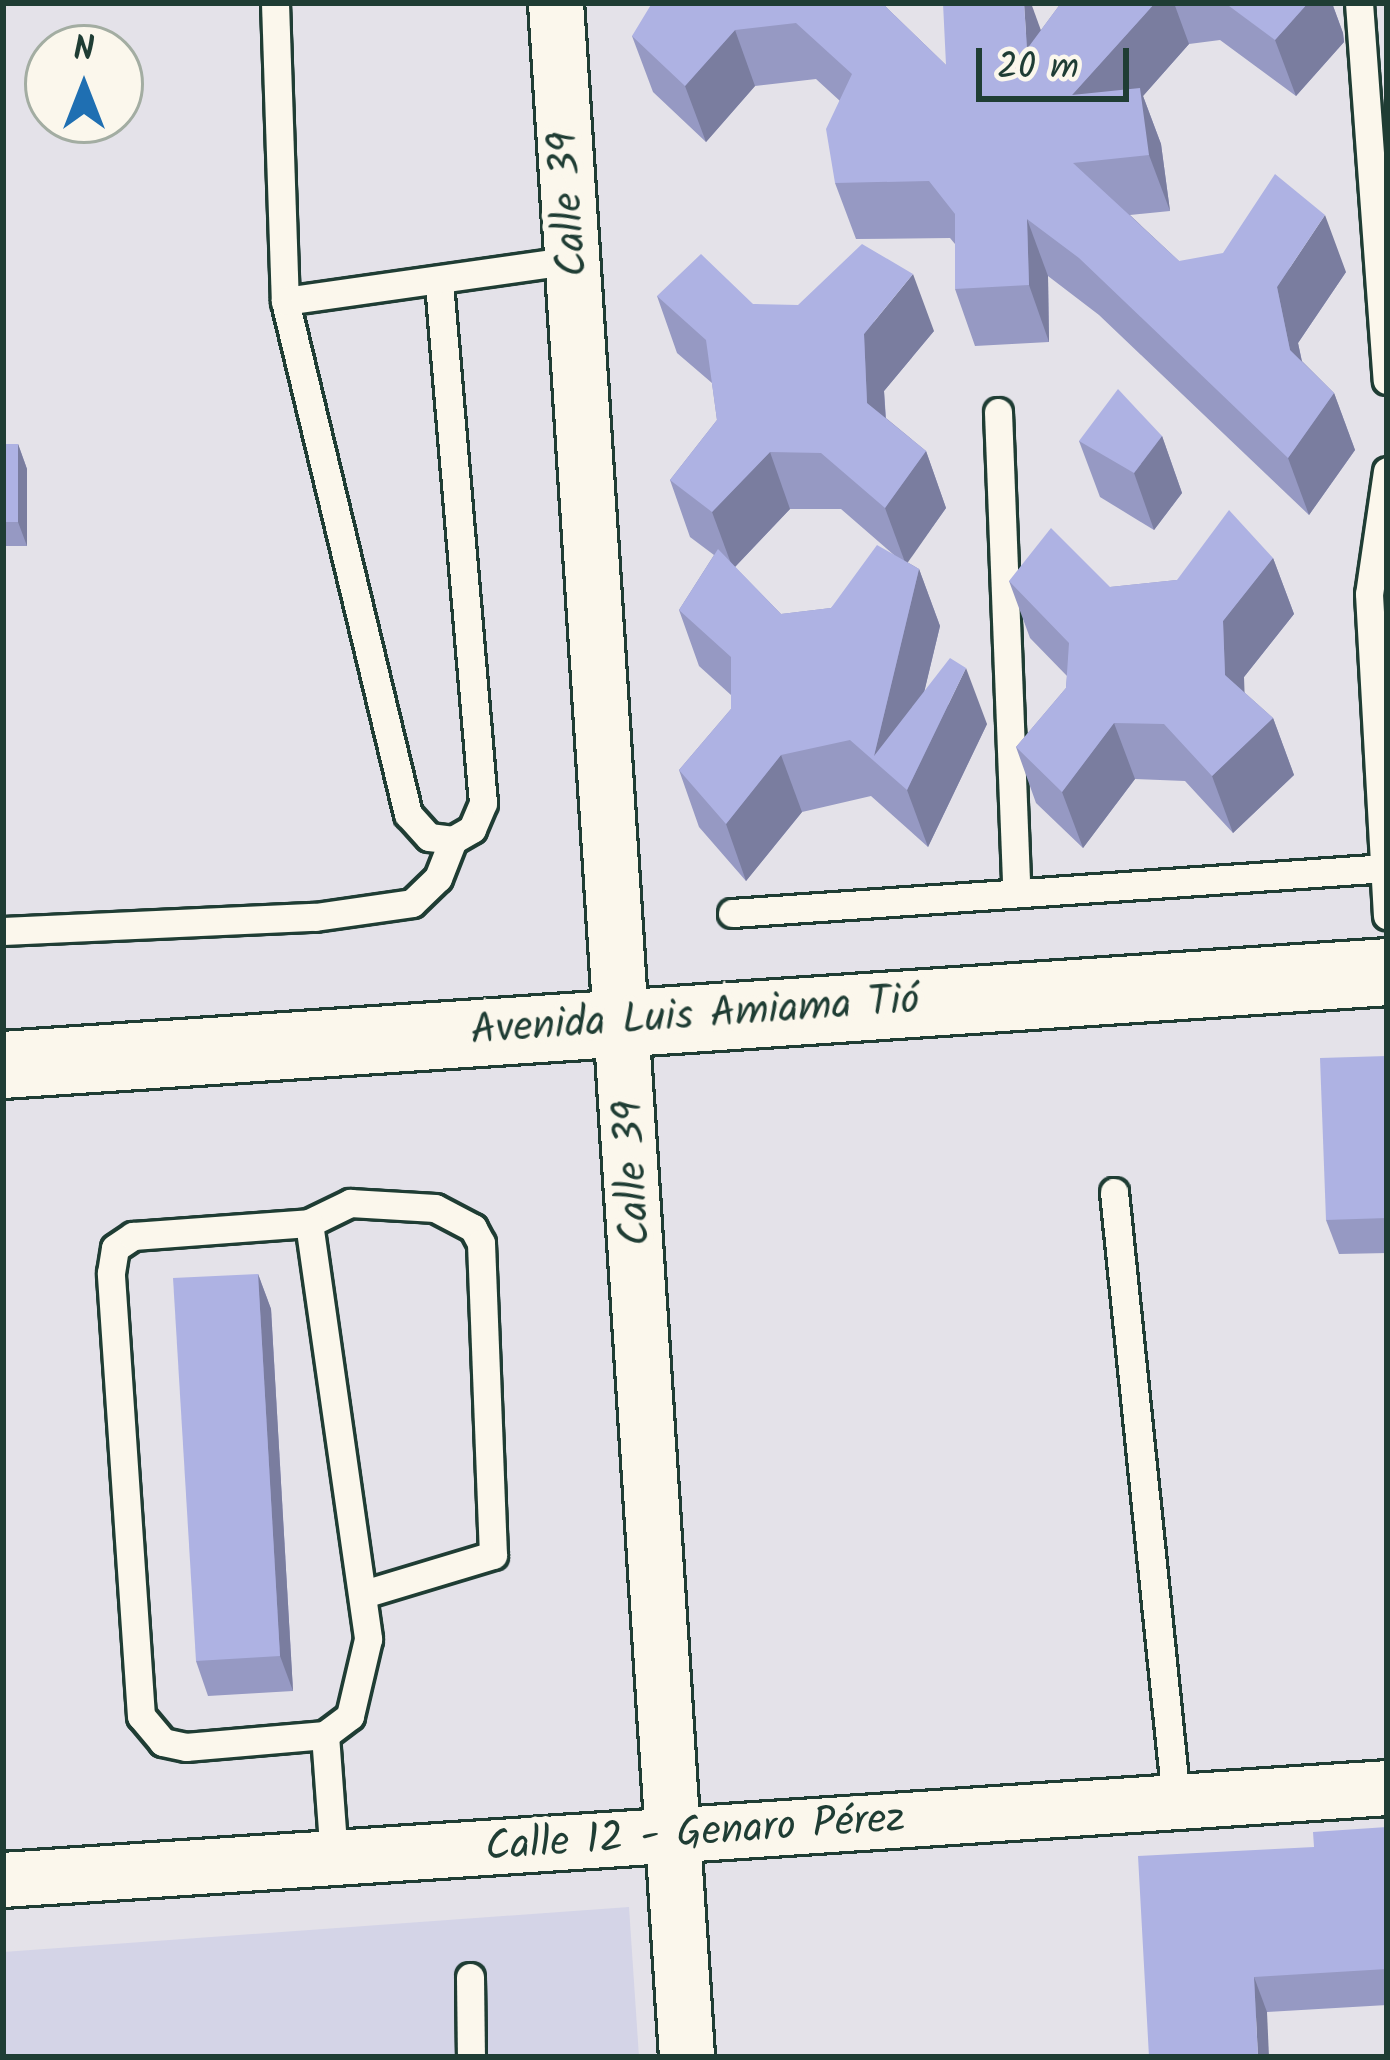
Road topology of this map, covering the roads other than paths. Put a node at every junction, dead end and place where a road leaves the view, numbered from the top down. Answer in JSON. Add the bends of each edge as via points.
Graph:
{"nodes":[{"id":1,"x":275,"y":3,"type":"edge"},
{"id":2,"x":556,"y":3,"type":"edge"},
{"id":3,"x":1359,"y":3,"type":"edge"},
{"id":4,"x":573,"y":260,"type":"junction"},
{"id":5,"x":1383,"y":264,"type":"edge"},
{"id":6,"x":439,"y":283,"type":"junction"},
{"id":7,"x":285,"y":301,"type":"junction"},
{"id":8,"x":1387,"y":380,"type":"edge"},
{"id":9,"x":998,"y":412,"type":"dead end"},
{"id":10,"x":1387,"y":471,"type":"edge"},
{"id":11,"x":453,"y":840,"type":"junction"},
{"id":12,"x":1383,"y":868,"type":"edge"},
{"id":13,"x":1016,"y":891,"type":"junction"},
{"id":14,"x":732,"y":913,"type":"dead end"},
{"id":15,"x":1387,"y":915,"type":"edge"},
{"id":16,"x":3,"y":931,"type":"edge"},
{"id":17,"x":1387,"y":972,"type":"edge"},
{"id":18,"x":626,"y":1020,"type":"junction"},
{"id":19,"x":3,"y":1066,"type":"edge"},
{"id":20,"x":1114,"y":1192,"type":"dead end"},
{"id":21,"x":309,"y":1223,"type":"junction"},
{"id":22,"x":364,"y":1594,"type":"junction"},
{"id":23,"x":326,"y":1735,"type":"junction"},
{"id":24,"x":1387,"y":1788,"type":"edge"},
{"id":25,"x":1176,"y":1798,"type":"junction"},
{"id":26,"x":670,"y":1837,"type":"junction"},
{"id":27,"x":334,"y":1858,"type":"junction"},
{"id":28,"x":3,"y":1880,"type":"edge"},
{"id":29,"x":470,"y":1977,"type":"dead end"},
{"id":30,"x":472,"y":2057,"type":"edge"},
{"id":31,"x":687,"y":2057,"type":"edge"}],
"edges":[{"from":1,"to":7,"type":"lane"},
{"from":2,"to":4,"type":"street","name":"Calle 39"},
{"from":3,"to":5,"type":"lane"},
{"from":4,"to":6,"type":"lane"},
{"from":4,"to":18,"type":"street","name":"Calle 39"},
{"from":5,"to":8,"type":"lane"},
{"from":6,"to":7,"type":"lane"},
{"from":6,"to":11,"type":"lane","via":[[483,803],[472,829]]},
{"from":7,"to":11,"type":"lane","via":[[407,814],[430,837]]},
{"from":9,"to":13,"type":"lane"},
{"from":10,"to":12,"type":"lane","via":[[1370,594]]},
{"from":11,"to":16,"type":"lane","via":[[438,878],[412,903],[315,917]]},
{"from":12,"to":13,"type":"lane"},
{"from":12,"to":15,"type":"lane"},
{"from":13,"to":14,"type":"lane"},
{"from":17,"to":18,"type":"main road","name":"Avenida Luis Amiama Tió"},
{"from":18,"to":19,"type":"main road","name":"Avenida Luis Amiama Tió"},
{"from":18,"to":26,"type":"street","name":"Calle 39"},
{"from":20,"to":25,"type":"lane"},
{"from":21,"to":22,"type":"lane"},
{"from":21,"to":22,"type":"lane","via":[[350,1202],[435,1208],[473,1228],[481,1243],[493,1555]]},
{"from":21,"to":23,"type":"lane","via":[[133,1236],[115,1248],[111,1273],[141,1716],[163,1742],[186,1747]]},
{"from":22,"to":23,"type":"lane","via":[[360,1686],[350,1716]]},
{"from":23,"to":27,"type":"lane"},
{"from":24,"to":25,"type":"street","name":"Calle 12 - Genaro Pérez"},
{"from":25,"to":26,"type":"street","name":"Calle 12 - Genaro Pérez"},
{"from":26,"to":27,"type":"street","name":"Calle 12 - Genaro Pérez"},
{"from":26,"to":31,"type":"street","name":"Calle 39"},
{"from":27,"to":28,"type":"street","name":"Calle 12 - Genaro Pérez"},
{"from":29,"to":30,"type":"lane"}]}
